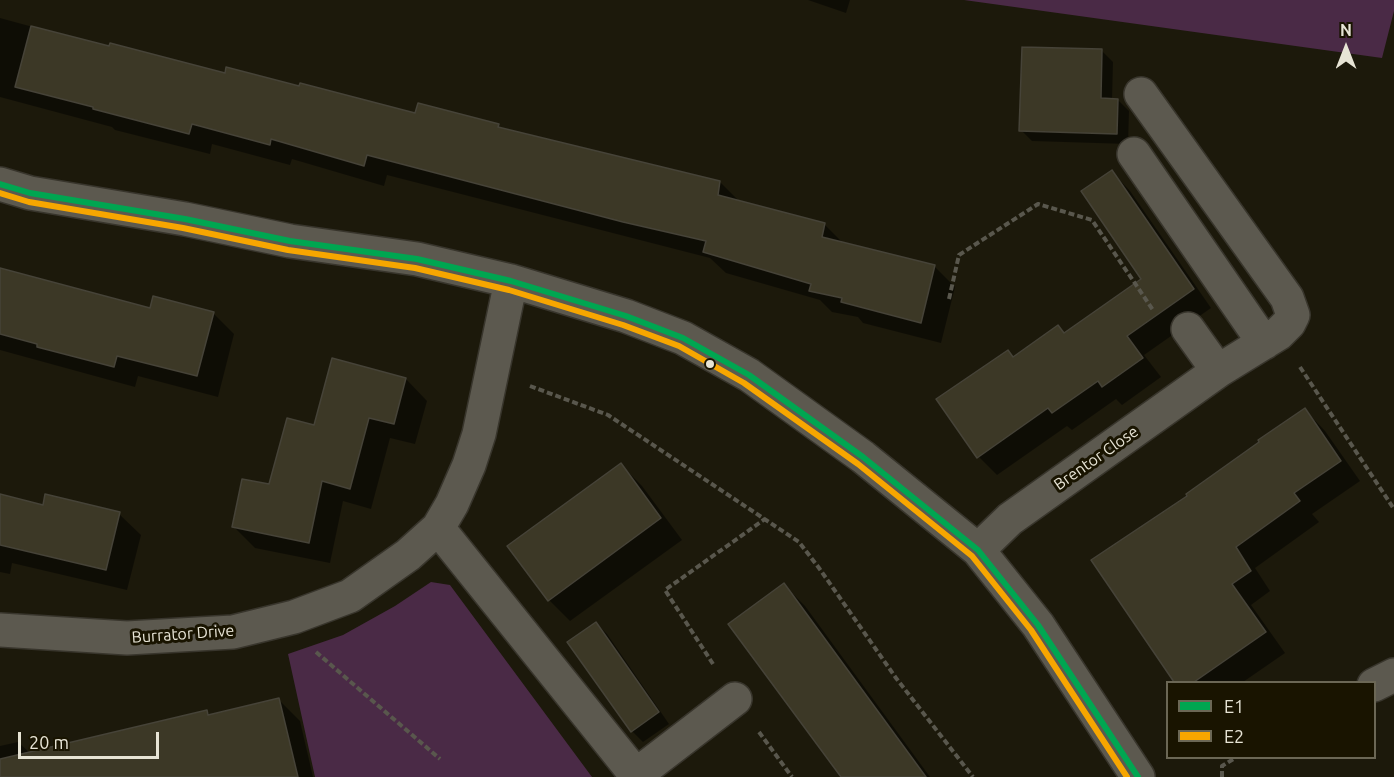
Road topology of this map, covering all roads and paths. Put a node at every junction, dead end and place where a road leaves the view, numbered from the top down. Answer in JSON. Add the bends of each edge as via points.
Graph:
{"nodes":[{"id":1,"x":1141,"y":94,"type":"dead end"},
{"id":2,"x":1134,"y":154,"type":"dead end"},
{"id":3,"x":0,"y":184,"type":"edge"},
{"id":4,"x":511,"y":281,"type":"junction"},
{"id":5,"x":949,"y":299,"type":"dead end"},
{"id":6,"x":1188,"y":329,"type":"joint"},
{"id":7,"x":1271,"y":339,"type":"junction"},
{"id":8,"x":1218,"y":371,"type":"junction"},
{"id":9,"x":492,"y":372,"type":"junction"},
{"id":10,"x":1394,"y":508,"type":"edge"},
{"id":11,"x":765,"y":519,"type":"junction"},
{"id":12,"x":438,"y":528,"type":"junction"},
{"id":13,"x":978,"y":550,"type":"junction"},
{"id":14,"x":279,"y":620,"type":"junction"},
{"id":15,"x":0,"y":630,"type":"edge"},
{"id":16,"x":1394,"y":675,"type":"edge"},
{"id":17,"x":1376,"y":684,"type":"edge"},
{"id":18,"x":735,"y":699,"type":"junction"},
{"id":19,"x":440,"y":759,"type":"dead end"},
{"id":20,"x":1233,"y":759,"type":"edge"},
{"id":21,"x":792,"y":777,"type":"edge"},
{"id":22,"x":973,"y":777,"type":"edge"},
{"id":23,"x":1138,"y":777,"type":"edge"},
{"id":24,"x":1222,"y":777,"type":"edge"}],
"edges":[{"from":1,"to":7,"type":"street","via":[[1287,298],[1293,315]]},
{"from":2,"to":7,"type":"street"},
{"from":3,"to":4,"type":"street","via":[[30,193],[290,241],[417,259]]},
{"from":4,"to":9,"type":"street","name":"Burrator Drive"},
{"from":4,"to":13,"type":"street","via":[[683,338],[749,375],[862,457]]},
{"from":5,"to":6,"type":"path","via":[[959,255],[1038,204],[1092,220],[1164,326]]},
{"from":6,"to":8,"type":"street"},
{"from":7,"to":8,"type":"street","name":"Brentor Close"},
{"from":7,"to":10,"type":"path"},
{"from":8,"to":13,"type":"street","name":"Brentor Close","via":[[1010,519]]},
{"from":9,"to":11,"type":"path","via":[[608,415]]},
{"from":9,"to":12,"type":"street","name":"Burrator Drive","via":[[469,465]]},
{"from":11,"to":18,"type":"path","via":[[665,590]]},
{"from":11,"to":22,"type":"path","via":[[799,542]]},
{"from":12,"to":14,"type":"street","name":"Burrator Drive","via":[[408,555],[350,596]]},
{"from":12,"to":18,"type":"street","via":[[636,775]]},
{"from":13,"to":23,"type":"street","via":[[1038,625]]},
{"from":14,"to":15,"type":"street","name":"Burrator Drive","via":[[233,632],[127,638]]},
{"from":14,"to":19,"type":"path"},
{"from":16,"to":17,"type":"street"},
{"from":18,"to":21,"type":"path"},
{"from":20,"to":24,"type":"path","via":[[1222,766]]}]}
